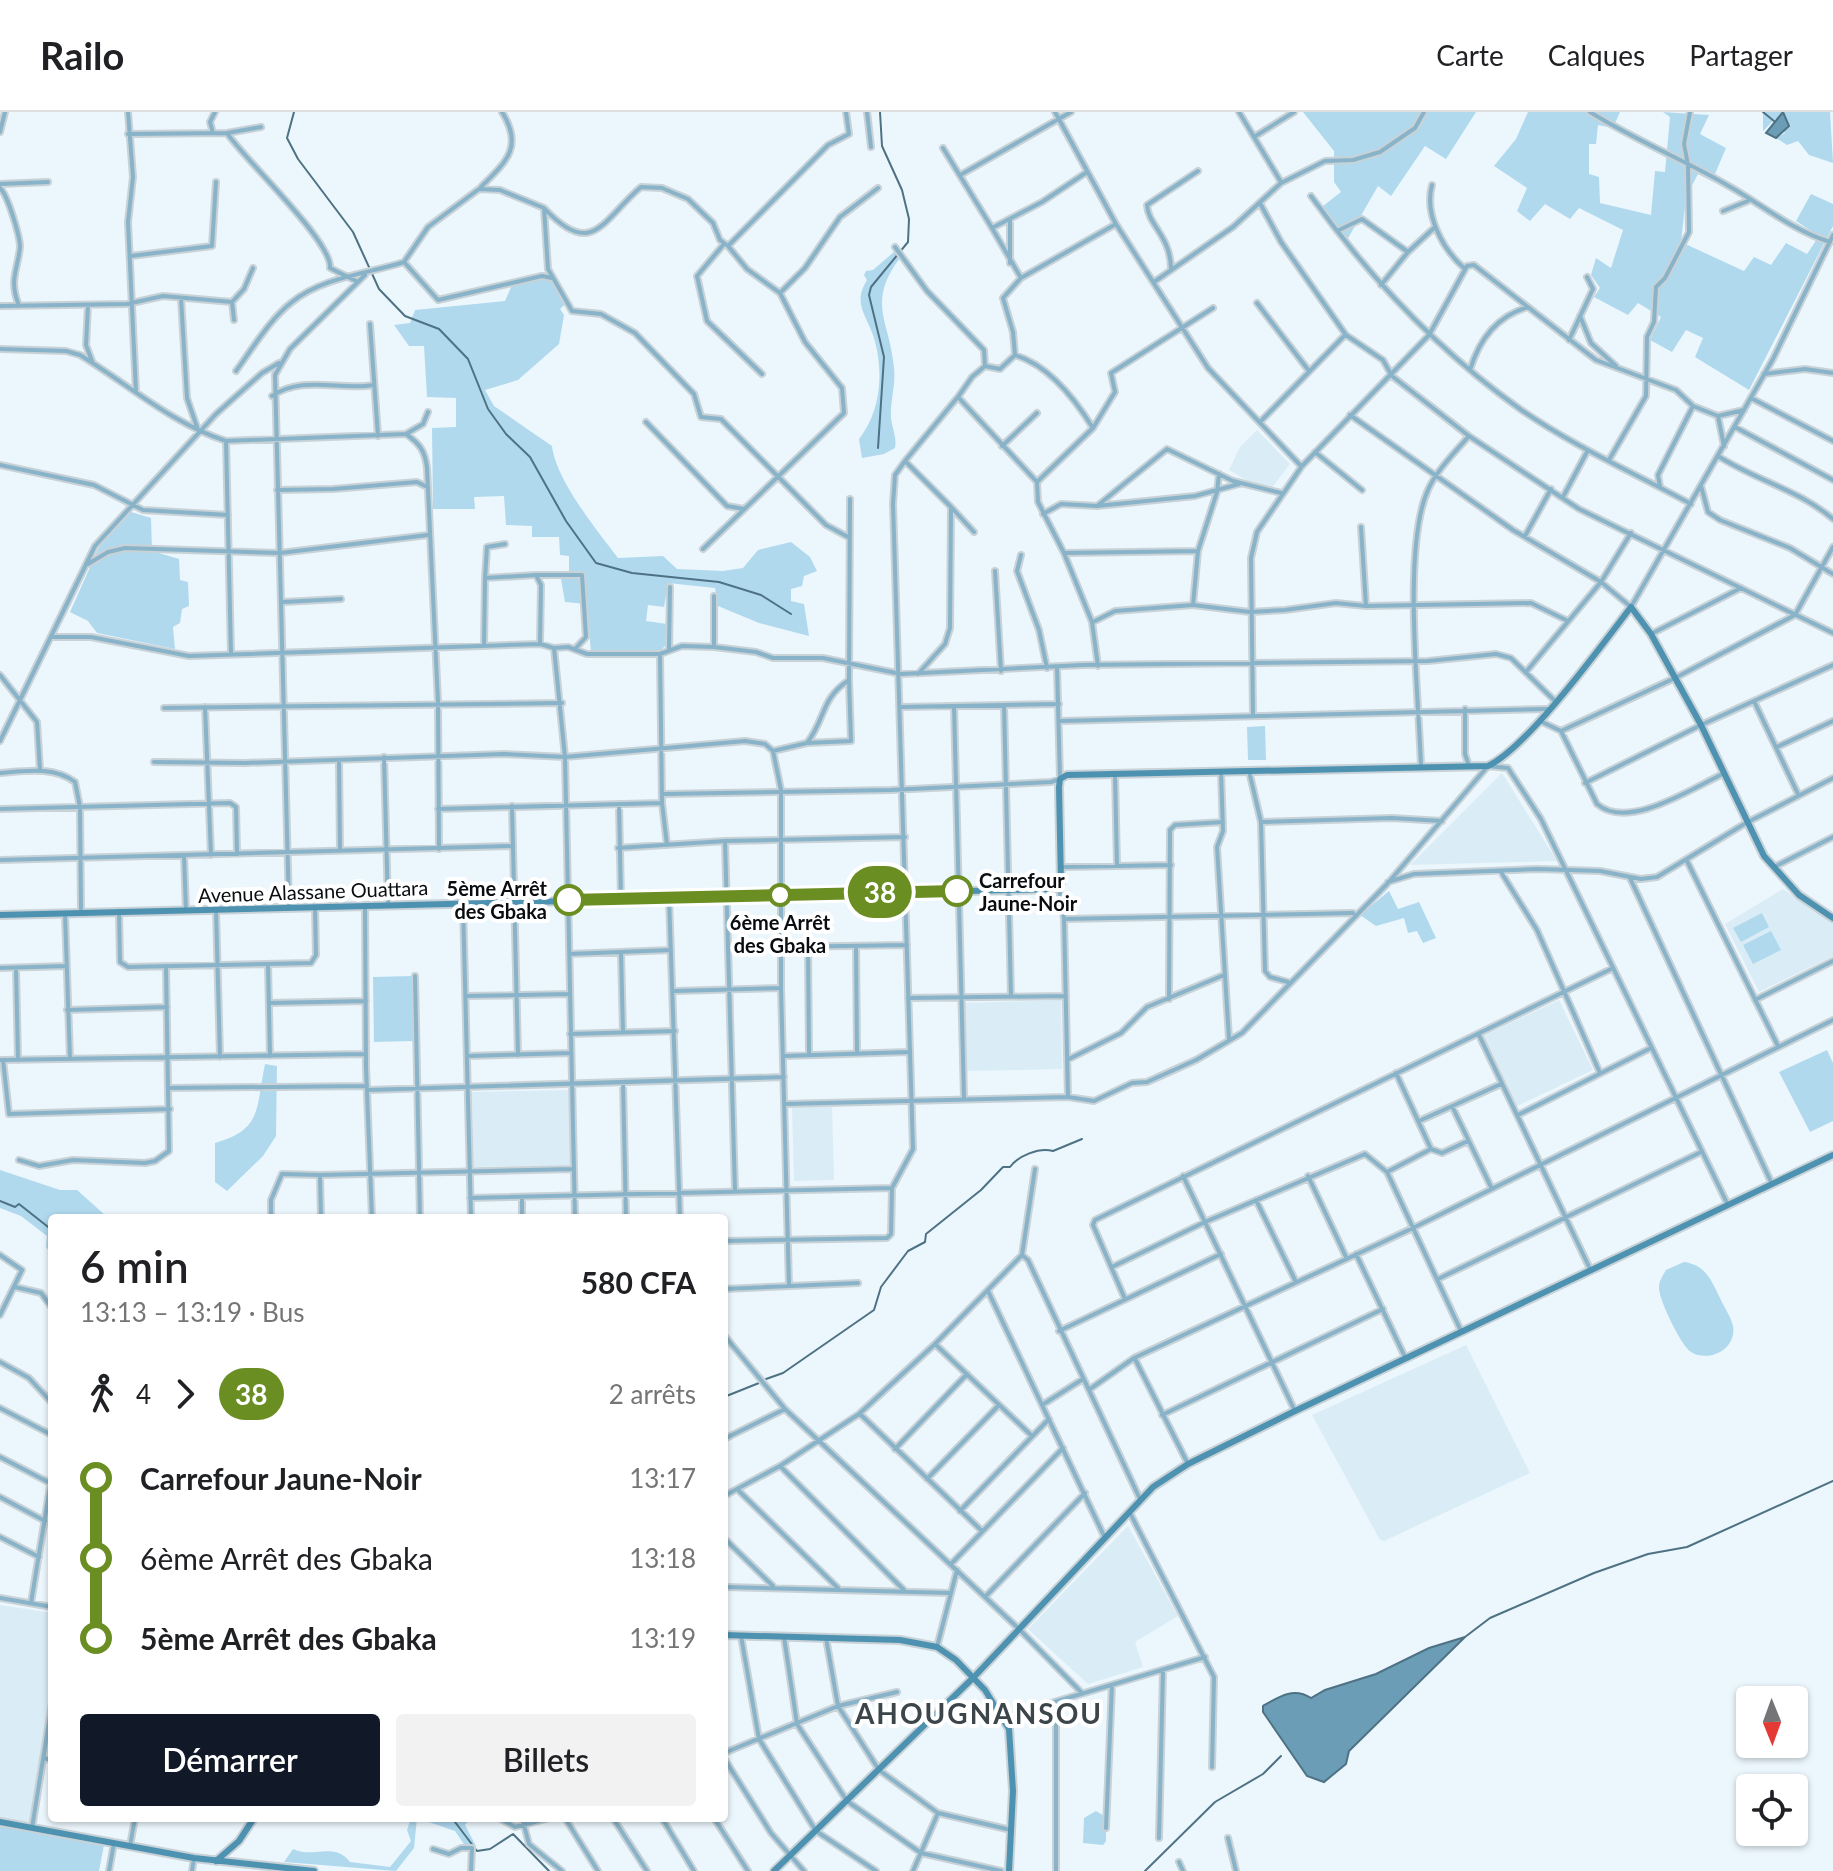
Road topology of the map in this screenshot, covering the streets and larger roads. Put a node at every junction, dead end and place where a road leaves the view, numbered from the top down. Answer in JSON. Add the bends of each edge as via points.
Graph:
{"nodes":[{"id":1,"x":5,"y":112,"type":"edge"},
{"id":2,"x":128,"y":112,"type":"edge"},
{"id":3,"x":215,"y":112,"type":"edge"},
{"id":4,"x":502,"y":112,"type":"edge"},
{"id":5,"x":846,"y":112,"type":"edge"},
{"id":6,"x":867,"y":112,"type":"edge"},
{"id":7,"x":1055,"y":112,"type":"edge"},
{"id":8,"x":1071,"y":112,"type":"edge"},
{"id":9,"x":1239,"y":112,"type":"edge"},
{"id":10,"x":1294,"y":112,"type":"edge"},
{"id":11,"x":1424,"y":112,"type":"edge"},
{"id":12,"x":1590,"y":112,"type":"edge"},
{"id":13,"x":1690,"y":112,"type":"edge"},
{"id":14,"x":1058,"y":119,"type":"junction"},
{"id":15,"x":261,"y":127,"type":"dead end"},
{"id":16,"x":0,"y":132,"type":"edge"},
{"id":17,"x":213,"y":133,"type":"junction"},
{"id":18,"x":227,"y":133,"type":"junction"},
{"id":19,"x":128,"y":134,"type":"junction"},
{"id":20,"x":1254,"y":137,"type":"junction"},
{"id":21,"x":871,"y":147,"type":"dead end"},
{"id":22,"x":943,"y":148,"type":"dead end"},
{"id":23,"x":1688,"y":165,"type":"junction"},
{"id":24,"x":956,"y":166,"type":"junction"},
{"id":25,"x":975,"y":166,"type":"junction"},
{"id":26,"x":1198,"y":171,"type":"dead end"},
{"id":27,"x":1087,"y":172,"type":"junction"},
{"id":28,"x":961,"y":174,"type":"junction"},
{"id":29,"x":48,"y":182,"type":"dead end"},
{"id":30,"x":216,"y":182,"type":"dead end"},
{"id":31,"x":1281,"y":183,"type":"junction"},
{"id":32,"x":1432,"y":185,"type":"dead end"},
{"id":33,"x":0,"y":186,"type":"edge"},
{"id":34,"x":878,"y":188,"type":"dead end"},
{"id":35,"x":479,"y":189,"type":"junction"},
{"id":36,"x":1311,"y":196,"type":"dead end"},
{"id":37,"x":1751,"y":201,"type":"junction"},
{"id":38,"x":1261,"y":205,"type":"junction"},
{"id":39,"x":544,"y":208,"type":"junction"},
{"id":40,"x":1723,"y":211,"type":"dead end"},
{"id":41,"x":1010,"y":220,"type":"junction"},
{"id":42,"x":1116,"y":224,"type":"junction"},
{"id":43,"x":1435,"y":227,"type":"junction"},
{"id":44,"x":992,"y":228,"type":"junction"},
{"id":45,"x":1336,"y":232,"type":"junction"},
{"id":46,"x":1833,"y":235,"type":"edge"},
{"id":47,"x":1830,"y":242,"type":"junction"},
{"id":48,"x":726,"y":245,"type":"junction"},
{"id":49,"x":895,"y":247,"type":"dead end"},
{"id":50,"x":1408,"y":252,"type":"junction"},
{"id":51,"x":131,"y":256,"type":"junction"},
{"id":52,"x":404,"y":262,"type":"junction"},
{"id":53,"x":1011,"y":265,"type":"junction"},
{"id":54,"x":253,"y":268,"type":"dead end"},
{"id":55,"x":1171,"y":268,"type":"junction"},
{"id":56,"x":1465,"y":269,"type":"junction"},
{"id":57,"x":368,"y":273,"type":"junction"},
{"id":58,"x":350,"y":276,"type":"junction"},
{"id":59,"x":1587,"y":277,"type":"dead end"},
{"id":60,"x":554,"y":278,"type":"junction"},
{"id":61,"x":1021,"y":278,"type":"junction"},
{"id":62,"x":356,"y":281,"type":"junction"},
{"id":63,"x":1154,"y":282,"type":"junction"},
{"id":64,"x":1381,"y":285,"type":"junction"},
{"id":65,"x":780,"y":293,"type":"junction"},
{"id":66,"x":181,"y":298,"type":"junction"},
{"id":67,"x":134,"y":300,"type":"junction"},
{"id":68,"x":232,"y":302,"type":"junction"},
{"id":69,"x":18,"y":303,"type":"junction"},
{"id":70,"x":1257,"y":303,"type":"dead end"},
{"id":71,"x":88,"y":305,"type":"junction"},
{"id":72,"x":0,"y":306,"type":"edge"},
{"id":73,"x":1528,"y":307,"type":"junction"},
{"id":74,"x":1213,"y":308,"type":"dead end"},
{"id":75,"x":1580,"y":314,"type":"junction"},
{"id":76,"x":234,"y":320,"type":"dead end"},
{"id":77,"x":370,"y":324,"type":"dead end"},
{"id":78,"x":1183,"y":328,"type":"junction"},
{"id":79,"x":1346,"y":335,"type":"junction"},
{"id":80,"x":1429,"y":335,"type":"junction"},
{"id":81,"x":1569,"y":340,"type":"junction"},
{"id":82,"x":0,"y":349,"type":"edge"},
{"id":83,"x":1015,"y":355,"type":"junction"},
{"id":84,"x":92,"y":363,"type":"junction"},
{"id":85,"x":279,"y":363,"type":"junction"},
{"id":86,"x":985,"y":366,"type":"junction"},
{"id":87,"x":1617,"y":368,"type":"junction"},
{"id":88,"x":1470,"y":370,"type":"junction"},
{"id":89,"x":236,"y":371,"type":"dead end"},
{"id":90,"x":1309,"y":371,"type":"junction"},
{"id":91,"x":1833,"y":373,"type":"edge"},
{"id":92,"x":762,"y":374,"type":"dead end"},
{"id":93,"x":1764,"y":375,"type":"junction"},
{"id":94,"x":1392,"y":376,"type":"junction"},
{"id":95,"x":1647,"y":377,"type":"junction"},
{"id":96,"x":374,"y":385,"type":"junction"},
{"id":97,"x":136,"y":392,"type":"junction"},
{"id":98,"x":272,"y":396,"type":"junction"},
{"id":99,"x":958,"y":397,"type":"junction"},
{"id":100,"x":1751,"y":398,"type":"junction"},
{"id":101,"x":1693,"y":406,"type":"junction"},
{"id":102,"x":1744,"y":410,"type":"junction"},
{"id":103,"x":428,"y":412,"type":"dead end"},
{"id":104,"x":1037,"y":413,"type":"dead end"},
{"id":105,"x":190,"y":415,"type":"junction"},
{"id":106,"x":1350,"y":415,"type":"junction"},
{"id":107,"x":1718,"y":416,"type":"junction"},
{"id":108,"x":179,"y":421,"type":"junction"},
{"id":109,"x":646,"y":422,"type":"dead end"},
{"id":110,"x":1260,"y":422,"type":"junction"},
{"id":111,"x":1735,"y":427,"type":"junction"},
{"id":112,"x":1093,"y":428,"type":"junction"},
{"id":113,"x":199,"y":432,"type":"junction"},
{"id":114,"x":406,"y":434,"type":"junction"},
{"id":115,"x":378,"y":436,"type":"junction"},
{"id":116,"x":1469,"y":436,"type":"junction"},
{"id":117,"x":274,"y":440,"type":"junction"},
{"id":118,"x":226,"y":441,"type":"junction"},
{"id":119,"x":1833,"y":441,"type":"edge"},
{"id":120,"x":1002,"y":446,"type":"junction"},
{"id":121,"x":1724,"y":446,"type":"junction"},
{"id":122,"x":1589,"y":449,"type":"junction"},
{"id":123,"x":1315,"y":452,"type":"junction"},
{"id":124,"x":1718,"y":456,"type":"junction"},
{"id":125,"x":1609,"y":460,"type":"junction"},
{"id":126,"x":905,"y":461,"type":"junction"},
{"id":127,"x":0,"y":465,"type":"edge"},
{"id":128,"x":1302,"y":466,"type":"junction"},
{"id":129,"x":1219,"y":474,"type":"junction"},
{"id":130,"x":779,"y":478,"type":"junction"},
{"id":131,"x":1436,"y":478,"type":"junction"},
{"id":132,"x":1833,"y":480,"type":"edge"},
{"id":133,"x":1037,"y":482,"type":"junction"},
{"id":134,"x":1240,"y":484,"type":"junction"},
{"id":135,"x":425,"y":486,"type":"junction"},
{"id":136,"x":1701,"y":486,"type":"junction"},
{"id":137,"x":1660,"y":487,"type":"junction"},
{"id":138,"x":1551,"y":489,"type":"junction"},
{"id":139,"x":277,"y":490,"type":"junction"},
{"id":140,"x":1362,"y":490,"type":"dead end"},
{"id":141,"x":1217,"y":492,"type":"junction"},
{"id":142,"x":1282,"y":494,"type":"junction"},
{"id":143,"x":1563,"y":497,"type":"junction"},
{"id":144,"x":850,"y":499,"type":"dead end"},
{"id":145,"x":1691,"y":504,"type":"junction"},
{"id":146,"x":130,"y":506,"type":"junction"},
{"id":147,"x":1097,"y":506,"type":"junction"},
{"id":148,"x":951,"y":507,"type":"junction"},
{"id":149,"x":747,"y":509,"type":"junction"},
{"id":150,"x":1043,"y":514,"type":"junction"},
{"id":151,"x":228,"y":515,"type":"junction"},
{"id":152,"x":1833,"y":519,"type":"edge"},
{"id":153,"x":1361,"y":527,"type":"dead end"},
{"id":154,"x":974,"y":532,"type":"dead end"},
{"id":155,"x":1631,"y":533,"type":"junction"},
{"id":156,"x":428,"y":535,"type":"junction"},
{"id":157,"x":1525,"y":536,"type":"junction"},
{"id":158,"x":848,"y":537,"type":"junction"},
{"id":159,"x":505,"y":544,"type":"dead end"},
{"id":160,"x":1833,"y":547,"type":"edge"},
{"id":161,"x":703,"y":549,"type":"dead end"},
{"id":162,"x":1667,"y":549,"type":"junction"},
{"id":163,"x":1198,"y":551,"type":"junction"},
{"id":164,"x":229,"y":552,"type":"junction"},
{"id":165,"x":280,"y":553,"type":"junction"},
{"id":166,"x":1064,"y":553,"type":"junction"},
{"id":167,"x":1021,"y":555,"type":"dead end"},
{"id":168,"x":86,"y":566,"type":"junction"},
{"id":169,"x":1819,"y":568,"type":"junction"},
{"id":170,"x":995,"y":571,"type":"dead end"},
{"id":171,"x":1833,"y":574,"type":"edge"},
{"id":172,"x":536,"y":575,"type":"junction"},
{"id":173,"x":485,"y":578,"type":"junction"},
{"id":174,"x":1601,"y":582,"type":"junction"},
{"id":175,"x":670,"y":587,"type":"dead end"},
{"id":176,"x":1741,"y":588,"type":"junction"},
{"id":177,"x":714,"y":596,"type":"dead end"},
{"id":178,"x":341,"y":599,"type":"dead end"},
{"id":179,"x":283,"y":602,"type":"junction"},
{"id":180,"x":1193,"y":605,"type":"junction"},
{"id":181,"x":1366,"y":606,"type":"junction"},
{"id":182,"x":1415,"y":606,"type":"junction"},
{"id":183,"x":1631,"y":607,"type":"junction"},
{"id":184,"x":1250,"y":612,"type":"junction"},
{"id":185,"x":1795,"y":615,"type":"junction"},
{"id":186,"x":1566,"y":620,"type":"junction"},
{"id":187,"x":1092,"y":622,"type":"junction"},
{"id":188,"x":1833,"y":633,"type":"edge"},
{"id":189,"x":1651,"y":634,"type":"junction"},
{"id":190,"x":52,"y":637,"type":"junction"},
{"id":191,"x":540,"y":644,"type":"junction"},
{"id":192,"x":484,"y":647,"type":"junction"},
{"id":193,"x":714,"y":647,"type":"junction"},
{"id":194,"x":435,"y":648,"type":"junction"},
{"id":195,"x":554,"y":648,"type":"junction"},
{"id":196,"x":575,"y":649,"type":"junction"},
{"id":197,"x":669,"y":649,"type":"junction"},
{"id":198,"x":231,"y":654,"type":"junction"},
{"id":199,"x":284,"y":654,"type":"junction"},
{"id":200,"x":660,"y":654,"type":"junction"},
{"id":201,"x":1417,"y":660,"type":"junction"},
{"id":202,"x":1252,"y":662,"type":"junction"},
{"id":203,"x":1833,"y":665,"type":"edge"},
{"id":204,"x":851,"y":666,"type":"junction"},
{"id":205,"x":1098,"y":666,"type":"junction"},
{"id":206,"x":1057,"y":667,"type":"junction"},
{"id":207,"x":1047,"y":668,"type":"junction"},
{"id":208,"x":1001,"y":671,"type":"junction"},
{"id":209,"x":1526,"y":672,"type":"junction"},
{"id":210,"x":901,"y":674,"type":"junction"},
{"id":211,"x":918,"y":674,"type":"junction"},
{"id":212,"x":0,"y":675,"type":"edge"},
{"id":213,"x":1675,"y":678,"type":"junction"},
{"id":214,"x":849,"y":680,"type":"junction"},
{"id":215,"x":20,"y":700,"type":"junction"},
{"id":216,"x":1555,"y":701,"type":"junction"},
{"id":217,"x":1754,"y":701,"type":"junction"},
{"id":218,"x":438,"y":702,"type":"junction"},
{"id":219,"x":562,"y":703,"type":"junction"},
{"id":220,"x":1059,"y":704,"type":"junction"},
{"id":221,"x":285,"y":705,"type":"junction"},
{"id":222,"x":1004,"y":705,"type":"junction"},
{"id":223,"x":954,"y":706,"type":"junction"},
{"id":224,"x":205,"y":707,"type":"junction"},
{"id":225,"x":901,"y":707,"type":"junction"},
{"id":226,"x":164,"y":708,"type":"dead end"},
{"id":227,"x":1419,"y":709,"type":"junction"},
{"id":228,"x":1465,"y":709,"type":"junction"},
{"id":229,"x":1548,"y":709,"type":"junction"},
{"id":230,"x":1253,"y":716,"type":"junction"},
{"id":231,"x":1538,"y":720,"type":"junction"},
{"id":232,"x":1060,"y":721,"type":"junction"},
{"id":233,"x":1833,"y":721,"type":"edge"},
{"id":234,"x":1701,"y":725,"type":"junction"},
{"id":235,"x":1561,"y":731,"type":"junction"},
{"id":236,"x":0,"y":741,"type":"edge"},
{"id":237,"x":807,"y":743,"type":"junction"},
{"id":238,"x":1777,"y":747,"type":"junction"},
{"id":239,"x":661,"y":751,"type":"junction"},
{"id":240,"x":773,"y":751,"type":"junction"},
{"id":241,"x":438,"y":756,"type":"junction"},
{"id":242,"x":384,"y":757,"type":"junction"},
{"id":243,"x":565,"y":757,"type":"junction"},
{"id":244,"x":339,"y":760,"type":"junction"},
{"id":245,"x":286,"y":761,"type":"junction"},
{"id":246,"x":154,"y":762,"type":"dead end"},
{"id":247,"x":209,"y":764,"type":"junction"},
{"id":248,"x":1469,"y":766,"type":"junction"},
{"id":249,"x":1488,"y":766,"type":"junction"},
{"id":250,"x":1421,"y":767,"type":"junction"},
{"id":251,"x":40,"y":770,"type":"junction"},
{"id":252,"x":1221,"y":771,"type":"junction"},
{"id":253,"x":1249,"y":771,"type":"junction"},
{"id":254,"x":0,"y":773,"type":"edge"},
{"id":255,"x":1115,"y":774,"type":"junction"},
{"id":256,"x":1723,"y":774,"type":"junction"},
{"id":257,"x":1833,"y":778,"type":"edge"},
{"id":258,"x":1060,"y":779,"type":"junction"},
{"id":259,"x":1006,"y":783,"type":"junction"},
{"id":260,"x":1585,"y":783,"type":"junction"},
{"id":261,"x":955,"y":785,"type":"junction"},
{"id":262,"x":904,"y":787,"type":"junction"},
{"id":263,"x":781,"y":790,"type":"junction"},
{"id":264,"x":664,"y":794,"type":"junction"},
{"id":265,"x":1798,"y":794,"type":"junction"},
{"id":266,"x":210,"y":803,"type":"junction"},
{"id":267,"x":662,"y":803,"type":"junction"},
{"id":268,"x":619,"y":804,"type":"junction"},
{"id":269,"x":567,"y":805,"type":"junction"},
{"id":270,"x":512,"y":806,"type":"junction"},
{"id":271,"x":80,"y":807,"type":"junction"},
{"id":272,"x":0,"y":809,"type":"edge"},
{"id":273,"x":438,"y":809,"type":"junction"},
{"id":274,"x":1442,"y":821,"type":"junction"},
{"id":275,"x":1223,"y":822,"type":"junction"},
{"id":276,"x":1261,"y":822,"type":"junction"},
{"id":277,"x":1746,"y":823,"type":"junction"},
{"id":278,"x":905,"y":837,"type":"junction"},
{"id":279,"x":1833,"y":837,"type":"edge"},
{"id":280,"x":779,"y":840,"type":"junction"},
{"id":281,"x":725,"y":841,"type":"junction"},
{"id":282,"x":667,"y":845,"type":"junction"},
{"id":283,"x":513,"y":846,"type":"junction"},
{"id":284,"x":618,"y":848,"type":"junction"},
{"id":285,"x":439,"y":849,"type":"junction"},
{"id":286,"x":340,"y":850,"type":"junction"},
{"id":287,"x":386,"y":850,"type":"junction"},
{"id":288,"x":288,"y":853,"type":"junction"},
{"id":289,"x":237,"y":854,"type":"junction"},
{"id":290,"x":184,"y":855,"type":"junction"},
{"id":291,"x":211,"y":855,"type":"junction"},
{"id":292,"x":80,"y":858,"type":"junction"},
{"id":293,"x":0,"y":860,"type":"edge"},
{"id":294,"x":1687,"y":861,"type":"junction"},
{"id":295,"x":1171,"y":865,"type":"junction"},
{"id":296,"x":1117,"y":866,"type":"junction"},
{"id":297,"x":1061,"y":867,"type":"junction"},
{"id":298,"x":1772,"y":868,"type":"junction"},
{"id":299,"x":1568,"y":869,"type":"junction"},
{"id":300,"x":1501,"y":872,"type":"junction"},
{"id":301,"x":1629,"y":878,"type":"junction"},
{"id":302,"x":1388,"y":883,"type":"junction"},
{"id":303,"x":1059,"y":888,"type":"junction"},
{"id":304,"x":1008,"y":890,"type":"junction"},
{"id":305,"x":957,"y":891,"type":"junction"},
{"id":306,"x":905,"y":892,"type":"junction"},
{"id":307,"x":780,"y":895,"type":"junction"},
{"id":308,"x":726,"y":896,"type":"junction"},
{"id":309,"x":669,"y":898,"type":"junction"},
{"id":310,"x":621,"y":899,"type":"junction"},
{"id":311,"x":568,"y":900,"type":"junction"},
{"id":312,"x":515,"y":902,"type":"junction"},
{"id":313,"x":463,"y":903,"type":"junction"},
{"id":314,"x":365,"y":905,"type":"junction"},
{"id":315,"x":388,"y":905,"type":"junction"},
{"id":316,"x":315,"y":907,"type":"junction"},
{"id":317,"x":289,"y":908,"type":"junction"},
{"id":318,"x":216,"y":910,"type":"junction"},
{"id":319,"x":119,"y":911,"type":"junction"},
{"id":320,"x":186,"y":911,"type":"junction"},
{"id":321,"x":65,"y":912,"type":"junction"},
{"id":322,"x":81,"y":912,"type":"junction"},
{"id":323,"x":1356,"y":913,"type":"junction"},
{"id":324,"x":0,"y":915,"type":"edge"},
{"id":325,"x":1832,"y":915,"type":"edge"},
{"id":326,"x":1263,"y":916,"type":"junction"},
{"id":327,"x":1173,"y":917,"type":"junction"},
{"id":328,"x":1224,"y":918,"type":"junction"},
{"id":329,"x":1064,"y":919,"type":"junction"},
{"id":330,"x":907,"y":945,"type":"junction"},
{"id":331,"x":856,"y":946,"type":"junction"},
{"id":332,"x":781,"y":947,"type":"junction"},
{"id":333,"x":808,"y":947,"type":"junction"},
{"id":334,"x":671,"y":950,"type":"junction"},
{"id":335,"x":621,"y":952,"type":"junction"},
{"id":336,"x":569,"y":954,"type":"junction"},
{"id":337,"x":1833,"y":961,"type":"edge"},
{"id":338,"x":217,"y":964,"type":"junction"},
{"id":339,"x":268,"y":964,"type":"junction"},
{"id":340,"x":66,"y":966,"type":"junction"},
{"id":341,"x":166,"y":966,"type":"junction"},
{"id":342,"x":0,"y":968,"type":"edge"},
{"id":343,"x":16,"y":968,"type":"junction"},
{"id":344,"x":1611,"y":969,"type":"junction"},
{"id":345,"x":1224,"y":975,"type":"junction"},
{"id":346,"x":415,"y":976,"type":"dead end"},
{"id":347,"x":1288,"y":982,"type":"junction"},
{"id":348,"x":781,"y":988,"type":"junction"},
{"id":349,"x":729,"y":990,"type":"junction"},
{"id":350,"x":674,"y":991,"type":"junction"},
{"id":351,"x":1565,"y":992,"type":"junction"},
{"id":352,"x":570,"y":994,"type":"junction"},
{"id":353,"x":517,"y":995,"type":"junction"},
{"id":354,"x":466,"y":996,"type":"junction"},
{"id":355,"x":1011,"y":996,"type":"junction"},
{"id":356,"x":1066,"y":996,"type":"junction"},
{"id":357,"x":960,"y":997,"type":"junction"},
{"id":358,"x":908,"y":998,"type":"junction"},
{"id":359,"x":1169,"y":999,"type":"junction"},
{"id":360,"x":1755,"y":1000,"type":"junction"},
{"id":361,"x":366,"y":1001,"type":"junction"},
{"id":362,"x":269,"y":1003,"type":"junction"},
{"id":363,"x":167,"y":1007,"type":"junction"},
{"id":364,"x":67,"y":1010,"type":"junction"},
{"id":365,"x":1833,"y":1020,"type":"edge"},
{"id":366,"x":675,"y":1031,"type":"junction"},
{"id":367,"x":623,"y":1032,"type":"junction"},
{"id":368,"x":570,"y":1034,"type":"junction"},
{"id":369,"x":1479,"y":1035,"type":"junction"},
{"id":370,"x":1229,"y":1039,"type":"junction"},
{"id":371,"x":1778,"y":1046,"type":"junction"},
{"id":372,"x":1649,"y":1049,"type":"junction"},
{"id":373,"x":909,"y":1052,"type":"junction"},
{"id":374,"x":571,"y":1053,"type":"junction"},
{"id":375,"x":857,"y":1053,"type":"junction"},
{"id":376,"x":366,"y":1054,"type":"junction"},
{"id":377,"x":518,"y":1055,"type":"junction"},
{"id":378,"x":809,"y":1055,"type":"junction"},
{"id":379,"x":270,"y":1056,"type":"junction"},
{"id":380,"x":468,"y":1056,"type":"junction"},
{"id":381,"x":783,"y":1056,"type":"junction"},
{"id":382,"x":220,"y":1057,"type":"junction"},
{"id":383,"x":168,"y":1058,"type":"junction"},
{"id":384,"x":70,"y":1059,"type":"junction"},
{"id":385,"x":1,"y":1060,"type":"edge"},
{"id":386,"x":18,"y":1060,"type":"junction"},
{"id":387,"x":1067,"y":1060,"type":"junction"},
{"id":388,"x":1396,"y":1073,"type":"junction"},
{"id":389,"x":1600,"y":1073,"type":"junction"},
{"id":390,"x":1721,"y":1074,"type":"junction"},
{"id":391,"x":784,"y":1077,"type":"junction"},
{"id":392,"x":731,"y":1078,"type":"junction"},
{"id":393,"x":676,"y":1080,"type":"junction"},
{"id":394,"x":623,"y":1082,"type":"junction"},
{"id":395,"x":572,"y":1083,"type":"junction"},
{"id":396,"x":1501,"y":1083,"type":"junction"},
{"id":397,"x":468,"y":1086,"type":"junction"},
{"id":398,"x":417,"y":1087,"type":"junction"},
{"id":399,"x":169,"y":1088,"type":"junction"},
{"id":400,"x":368,"y":1088,"type":"junction"},
{"id":401,"x":1068,"y":1097,"type":"junction"},
{"id":402,"x":964,"y":1098,"type":"junction"},
{"id":403,"x":1674,"y":1099,"type":"junction"},
{"id":404,"x":911,"y":1102,"type":"junction"},
{"id":405,"x":784,"y":1104,"type":"junction"},
{"id":406,"x":1452,"y":1106,"type":"junction"},
{"id":407,"x":170,"y":1109,"type":"junction"},
{"id":408,"x":1518,"y":1115,"type":"junction"},
{"id":409,"x":1419,"y":1121,"type":"junction"},
{"id":410,"x":1468,"y":1141,"type":"junction"},
{"id":411,"x":1431,"y":1149,"type":"junction"},
{"id":412,"x":1699,"y":1153,"type":"junction"},
{"id":413,"x":1833,"y":1155,"type":"edge"},
{"id":414,"x":19,"y":1160,"type":"dead end"},
{"id":415,"x":1541,"y":1165,"type":"junction"},
{"id":416,"x":574,"y":1169,"type":"junction"},
{"id":417,"x":1035,"y":1169,"type":"dead end"},
{"id":418,"x":470,"y":1170,"type":"junction"},
{"id":419,"x":419,"y":1172,"type":"junction"},
{"id":420,"x":1387,"y":1172,"type":"junction"},
{"id":421,"x":371,"y":1174,"type":"junction"},
{"id":422,"x":320,"y":1175,"type":"junction"},
{"id":423,"x":1183,"y":1176,"type":"junction"},
{"id":424,"x":1308,"y":1176,"type":"junction"},
{"id":425,"x":1772,"y":1184,"type":"junction"},
{"id":426,"x":892,"y":1188,"type":"junction"},
{"id":427,"x":787,"y":1189,"type":"junction"},
{"id":428,"x":1492,"y":1189,"type":"junction"},
{"id":429,"x":735,"y":1191,"type":"junction"},
{"id":430,"x":679,"y":1193,"type":"junction"},
{"id":431,"x":625,"y":1194,"type":"junction"},
{"id":432,"x":575,"y":1195,"type":"junction"},
{"id":433,"x":522,"y":1197,"type":"junction"},
{"id":434,"x":470,"y":1198,"type":"junction"},
{"id":435,"x":1256,"y":1200,"type":"junction"},
{"id":436,"x":1728,"y":1205,"type":"junction"},
{"id":437,"x":271,"y":1214,"type":"edge"},
{"id":438,"x":321,"y":1214,"type":"edge"},
{"id":439,"x":372,"y":1214,"type":"edge"},
{"id":440,"x":420,"y":1214,"type":"edge"},
{"id":441,"x":471,"y":1214,"type":"edge"},
{"id":442,"x":522,"y":1214,"type":"edge"},
{"id":443,"x":575,"y":1214,"type":"edge"},
{"id":444,"x":626,"y":1214,"type":"edge"},
{"id":445,"x":680,"y":1214,"type":"edge"},
{"id":446,"x":1565,"y":1218,"type":"junction"},
{"id":447,"x":1205,"y":1222,"type":"junction"},
{"id":448,"x":1413,"y":1228,"type":"junction"},
{"id":449,"x":788,"y":1239,"type":"junction"},
{"id":450,"x":728,"y":1241,"type":"edge"},
{"id":451,"x":1221,"y":1254,"type":"junction"},
{"id":452,"x":1356,"y":1254,"type":"junction"},
{"id":453,"x":0,"y":1255,"type":"edge"},
{"id":454,"x":1022,"y":1255,"type":"junction"},
{"id":455,"x":1347,"y":1259,"type":"junction"},
{"id":456,"x":1112,"y":1267,"type":"junction"},
{"id":457,"x":1591,"y":1271,"type":"junction"},
{"id":458,"x":1437,"y":1280,"type":"junction"},
{"id":459,"x":1296,"y":1282,"type":"junction"},
{"id":460,"x":858,"y":1283,"type":"dead end"},
{"id":461,"x":789,"y":1286,"type":"junction"},
{"id":462,"x":14,"y":1287,"type":"junction"},
{"id":463,"x":728,"y":1289,"type":"edge"},
{"id":464,"x":987,"y":1290,"type":"junction"},
{"id":465,"x":48,"y":1296,"type":"edge"},
{"id":466,"x":45,"y":1298,"type":"junction"},
{"id":467,"x":1125,"y":1299,"type":"junction"},
{"id":468,"x":48,"y":1302,"type":"edge"},
{"id":469,"x":1245,"y":1306,"type":"junction"},
{"id":470,"x":1383,"y":1309,"type":"junction"},
{"id":471,"x":0,"y":1314,"type":"edge"},
{"id":472,"x":1059,"y":1331,"type":"junction"},
{"id":473,"x":1461,"y":1331,"type":"junction"},
{"id":474,"x":728,"y":1340,"type":"edge"},
{"id":475,"x":935,"y":1344,"type":"junction"},
{"id":476,"x":1405,"y":1357,"type":"junction"},
{"id":477,"x":1134,"y":1358,"type":"junction"},
{"id":478,"x":0,"y":1362,"type":"edge"},
{"id":479,"x":1273,"y":1362,"type":"junction"},
{"id":480,"x":967,"y":1374,"type":"junction"},
{"id":481,"x":1083,"y":1379,"type":"junction"},
{"id":482,"x":1090,"y":1389,"type":"junction"},
{"id":483,"x":48,"y":1399,"type":"edge"},
{"id":484,"x":999,"y":1405,"type":"junction"},
{"id":485,"x":1042,"y":1405,"type":"junction"},
{"id":486,"x":0,"y":1408,"type":"edge"},
{"id":487,"x":785,"y":1409,"type":"junction"},
{"id":488,"x":1295,"y":1411,"type":"junction"},
{"id":489,"x":859,"y":1414,"type":"junction"},
{"id":490,"x":1162,"y":1415,"type":"junction"},
{"id":491,"x":1049,"y":1419,"type":"junction"},
{"id":492,"x":48,"y":1433,"type":"edge"},
{"id":493,"x":1032,"y":1436,"type":"junction"},
{"id":494,"x":728,"y":1437,"type":"edge"},
{"id":495,"x":819,"y":1442,"type":"junction"},
{"id":496,"x":1063,"y":1448,"type":"junction"},
{"id":497,"x":895,"y":1449,"type":"junction"},
{"id":498,"x":0,"y":1457,"type":"edge"},
{"id":499,"x":1188,"y":1464,"type":"junction"},
{"id":500,"x":780,"y":1466,"type":"junction"},
{"id":501,"x":927,"y":1479,"type":"junction"},
{"id":502,"x":48,"y":1482,"type":"edge"},
{"id":503,"x":737,"y":1489,"type":"junction"},
{"id":504,"x":1085,"y":1493,"type":"junction"},
{"id":505,"x":728,"y":1494,"type":"edge"},
{"id":506,"x":0,"y":1497,"type":"edge"},
{"id":507,"x":1140,"y":1499,"type":"junction"},
{"id":508,"x":48,"y":1502,"type":"edge"},
{"id":509,"x":960,"y":1511,"type":"junction"},
{"id":510,"x":1130,"y":1512,"type":"junction"},
{"id":511,"x":45,"y":1521,"type":"junction"},
{"id":512,"x":982,"y":1531,"type":"junction"},
{"id":513,"x":0,"y":1537,"type":"edge"},
{"id":514,"x":1105,"y":1538,"type":"junction"},
{"id":515,"x":728,"y":1542,"type":"edge"},
{"id":516,"x":39,"y":1557,"type":"junction"},
{"id":517,"x":951,"y":1564,"type":"junction"},
{"id":518,"x":957,"y":1570,"type":"junction"},
{"id":519,"x":728,"y":1587,"type":"edge"},
{"id":520,"x":775,"y":1587,"type":"junction"},
{"id":521,"x":840,"y":1589,"type":"junction"},
{"id":522,"x":906,"y":1591,"type":"junction"},
{"id":523,"x":950,"y":1593,"type":"junction"},
{"id":524,"x":985,"y":1597,"type":"junction"},
{"id":525,"x":0,"y":1598,"type":"edge"},
{"id":526,"x":31,"y":1603,"type":"junction"},
{"id":527,"x":48,"y":1606,"type":"edge"},
{"id":528,"x":1019,"y":1629,"type":"junction"},
{"id":529,"x":728,"y":1635,"type":"edge"},
{"id":530,"x":741,"y":1636,"type":"junction"},
{"id":531,"x":784,"y":1637,"type":"junction"},
{"id":532,"x":826,"y":1638,"type":"junction"},
{"id":533,"x":937,"y":1647,"type":"junction"},
{"id":534,"x":1205,"y":1657,"type":"junction"},
{"id":535,"x":1163,"y":1670,"type":"junction"},
{"id":536,"x":974,"y":1677,"type":"junction"},
{"id":537,"x":1112,"y":1685,"type":"junction"},
{"id":538,"x":897,"y":1692,"type":"dead end"},
{"id":539,"x":1082,"y":1693,"type":"junction"},
{"id":540,"x":1056,"y":1702,"type":"junction"},
{"id":541,"x":838,"y":1706,"type":"junction"},
{"id":542,"x":1004,"y":1717,"type":"junction"},
{"id":543,"x":797,"y":1724,"type":"junction"},
{"id":544,"x":48,"y":1727,"type":"edge"},
{"id":545,"x":759,"y":1739,"type":"junction"},
{"id":546,"x":728,"y":1753,"type":"edge"},
{"id":547,"x":43,"y":1758,"type":"junction"},
{"id":548,"x":48,"y":1759,"type":"edge"},
{"id":549,"x":728,"y":1761,"type":"edge"},
{"id":550,"x":1212,"y":1767,"type":"dead end"},
{"id":551,"x":879,"y":1770,"type":"junction"},
{"id":552,"x":847,"y":1801,"type":"junction"},
{"id":553,"x":938,"y":1813,"type":"junction"},
{"id":554,"x":0,"y":1822,"type":"edge"},
{"id":555,"x":134,"y":1822,"type":"edge"},
{"id":556,"x":251,"y":1822,"type":"edge"},
{"id":557,"x":504,"y":1822,"type":"edge"},
{"id":558,"x":523,"y":1822,"type":"edge"},
{"id":559,"x":537,"y":1822,"type":"edge"},
{"id":560,"x":567,"y":1822,"type":"edge"},
{"id":561,"x":616,"y":1822,"type":"edge"},
{"id":562,"x":664,"y":1822,"type":"edge"},
{"id":563,"x":717,"y":1822,"type":"edge"},
{"id":564,"x":524,"y":1826,"type":"junction"},
{"id":565,"x":32,"y":1828,"type":"junction"},
{"id":566,"x":1106,"y":1828,"type":"dead end"},
{"id":567,"x":1011,"y":1830,"type":"junction"},
{"id":568,"x":816,"y":1831,"type":"junction"},
{"id":569,"x":1159,"y":1838,"type":"dead end"},
{"id":570,"x":1228,"y":1838,"type":"dead end"},
{"id":571,"x":114,"y":1843,"type":"junction"},
{"id":572,"x":130,"y":1846,"type":"junction"},
{"id":573,"x":433,"y":1849,"type":"dead end"},
{"id":574,"x":921,"y":1853,"type":"junction"},
{"id":575,"x":789,"y":1857,"type":"junction"},
{"id":576,"x":194,"y":1858,"type":"junction"},
{"id":577,"x":216,"y":1861,"type":"junction"},
{"id":578,"x":1179,"y":1862,"type":"dead end"},
{"id":579,"x":109,"y":1871,"type":"edge"},
{"id":580,"x":192,"y":1871,"type":"edge"},
{"id":581,"x":314,"y":1871,"type":"edge"},
{"id":582,"x":471,"y":1871,"type":"edge"},
{"id":583,"x":562,"y":1871,"type":"edge"},
{"id":584,"x":598,"y":1871,"type":"edge"},
{"id":585,"x":647,"y":1871,"type":"edge"},
{"id":586,"x":694,"y":1871,"type":"edge"},
{"id":587,"x":748,"y":1871,"type":"edge"},
{"id":588,"x":774,"y":1871,"type":"edge"},
{"id":589,"x":804,"y":1871,"type":"edge"},
{"id":590,"x":876,"y":1871,"type":"edge"},
{"id":591,"x":913,"y":1871,"type":"edge"},
{"id":592,"x":1001,"y":1871,"type":"edge"},
{"id":593,"x":1009,"y":1871,"type":"edge"},
{"id":594,"x":1056,"y":1871,"type":"edge"},
{"id":595,"x":1183,"y":1871,"type":"edge"},
{"id":596,"x":1236,"y":1871,"type":"edge"}],
"edges":[{"from":1,"to":16,"type":"street"},
{"from":2,"to":19,"type":"street"},
{"from":3,"to":17,"type":"street","via":[[210,122]]},
{"from":4,"to":35,"type":"street","via":[[511,124],[513,145],[503,165]]},
{"from":5,"to":48,"type":"street","via":[[849,134],[828,145]]},
{"from":6,"to":21,"type":"street"},
{"from":7,"to":14,"type":"street"},
{"from":8,"to":14,"type":"street"},
{"from":9,"to":20,"type":"street"},
{"from":10,"to":20,"type":"street"},
{"from":11,"to":31,"type":"street","via":[[1415,128],[1380,152],[1325,161]]},
{"from":12,"to":23,"type":"street"},
{"from":13,"to":23,"type":"street","via":[[1684,144]]},
{"from":14,"to":25,"type":"street"},
{"from":14,"to":27,"type":"street"},
{"from":15,"to":18,"type":"street"},
{"from":17,"to":18,"type":"street"},
{"from":17,"to":19,"type":"street"},
{"from":18,"to":58,"type":"street","via":[[308,226],[329,257],[330,268]]},
{"from":19,"to":51,"type":"street","via":[[133,169]]},
{"from":20,"to":31,"type":"street"},
{"from":22,"to":24,"type":"street"},
{"from":23,"to":37,"type":"street"},
{"from":23,"to":95,"type":"street","via":[[1689,232],[1656,287]]},
{"from":24,"to":25,"type":"street"},
{"from":24,"to":28,"type":"street"},
{"from":25,"to":28,"type":"street"},
{"from":26,"to":55,"type":"street","via":[[1147,205],[1168,243]]},
{"from":27,"to":41,"type":"street"},
{"from":27,"to":42,"type":"street"},
{"from":28,"to":44,"type":"street"},
{"from":29,"to":33,"type":"street"},
{"from":30,"to":51,"type":"street","via":[[216,221],[209,249]]},
{"from":31,"to":38,"type":"street"},
{"from":32,"to":43,"type":"street"},
{"from":33,"to":69,"type":"street","via":[[20,247],[13,276]]},
{"from":34,"to":65,"type":"street","via":[[840,217],[805,268]]},
{"from":35,"to":39,"type":"street","via":[[500,190]]},
{"from":35,"to":52,"type":"street","via":[[421,234]]},
{"from":36,"to":45,"type":"street"},
{"from":37,"to":40,"type":"street"},
{"from":37,"to":47,"type":"street"},
{"from":38,"to":55,"type":"street"},
{"from":38,"to":79,"type":"street"},
{"from":39,"to":48,"type":"street","via":[[565,229],[588,234],[600,229],[641,187],[662,188],[701,209]]},
{"from":39,"to":60,"type":"street","via":[[544,247]]},
{"from":41,"to":44,"type":"street"},
{"from":41,"to":53,"type":"street"},
{"from":42,"to":61,"type":"street"},
{"from":42,"to":63,"type":"street"},
{"from":43,"to":50,"type":"street"},
{"from":43,"to":56,"type":"street"},
{"from":44,"to":53,"type":"street"},
{"from":45,"to":50,"type":"street","via":[[1362,219]]},
{"from":45,"to":64,"type":"street"},
{"from":46,"to":47,"type":"street"},
{"from":47,"to":93,"type":"street"},
{"from":48,"to":65,"type":"street"},
{"from":48,"to":92,"type":"street","via":[[697,276],[703,311]]},
{"from":49,"to":86,"type":"street","via":[[927,291],[984,350]]},
{"from":50,"to":64,"type":"street"},
{"from":51,"to":67,"type":"street"},
{"from":52,"to":57,"type":"street"},
{"from":52,"to":60,"type":"street","via":[[438,300],[542,276]]},
{"from":53,"to":61,"type":"street"},
{"from":54,"to":68,"type":"street"},
{"from":55,"to":63,"type":"street"},
{"from":56,"to":73,"type":"street","via":[[1474,265]]},
{"from":56,"to":80,"type":"street"},
{"from":57,"to":58,"type":"street"},
{"from":57,"to":62,"type":"street"},
{"from":58,"to":62,"type":"street"},
{"from":58,"to":89,"type":"street","via":[[291,302]]},
{"from":59,"to":75,"type":"street","via":[[1593,289]]},
{"from":60,"to":130,"type":"street","via":[[572,311],[610,317],[647,343],[694,394],[701,417],[721,419]]},
{"from":61,"to":83,"type":"street","via":[[1003,298]]},
{"from":62,"to":85,"type":"street"},
{"from":63,"to":78,"type":"street"},
{"from":64,"to":80,"type":"street"},
{"from":65,"to":130,"type":"street","via":[[803,340],[842,388],[845,404],[844,413]]},
{"from":66,"to":67,"type":"street"},
{"from":66,"to":68,"type":"street"},
{"from":66,"to":105,"type":"street"},
{"from":67,"to":71,"type":"street"},
{"from":67,"to":97,"type":"street"},
{"from":68,"to":76,"type":"street"},
{"from":69,"to":71,"type":"street"},
{"from":69,"to":72,"type":"street"},
{"from":70,"to":90,"type":"street"},
{"from":71,"to":84,"type":"street","via":[[86,345]]},
{"from":73,"to":81,"type":"street"},
{"from":73,"to":88,"type":"street","via":[[1501,318],[1476,350]]},
{"from":74,"to":78,"type":"street"},
{"from":75,"to":81,"type":"street"},
{"from":75,"to":87,"type":"street","via":[[1591,343]]},
{"from":77,"to":96,"type":"street"},
{"from":78,"to":110,"type":"street","via":[[1208,368]]},
{"from":78,"to":112,"type":"street","via":[[1111,373],[1115,392]]},
{"from":79,"to":90,"type":"street"},
{"from":79,"to":94,"type":"street","via":[[1383,360]]},
{"from":80,"to":88,"type":"street"},
{"from":80,"to":94,"type":"street"},
{"from":81,"to":87,"type":"street"},
{"from":82,"to":84,"type":"street","via":[[66,351]]},
{"from":83,"to":86,"type":"street","via":[[1000,369]]},
{"from":83,"to":112,"type":"street","via":[[1035,363],[1077,403]]},
{"from":84,"to":97,"type":"street"},
{"from":85,"to":98,"type":"street"},
{"from":85,"to":113,"type":"street"},
{"from":86,"to":99,"type":"street"},
{"from":87,"to":95,"type":"street"},
{"from":88,"to":122,"type":"street","via":[[1519,408]]},
{"from":90,"to":110,"type":"street"},
{"from":91,"to":93,"type":"street","via":[[1805,369]]},
{"from":93,"to":100,"type":"street"},
{"from":94,"to":106,"type":"street"},
{"from":94,"to":116,"type":"street"},
{"from":95,"to":101,"type":"street","via":[[1676,390]]},
{"from":95,"to":125,"type":"street","via":[[1646,396]]},
{"from":96,"to":98,"type":"street","via":[[304,384]]},
{"from":96,"to":115,"type":"street"},
{"from":97,"to":108,"type":"street"},
{"from":98,"to":117,"type":"street"},
{"from":99,"to":120,"type":"street"},
{"from":99,"to":126,"type":"street"},
{"from":100,"to":102,"type":"street"},
{"from":100,"to":119,"type":"street"},
{"from":101,"to":107,"type":"street"},
{"from":101,"to":137,"type":"street","via":[[1658,475]]},
{"from":102,"to":107,"type":"street"},
{"from":102,"to":111,"type":"street"},
{"from":103,"to":114,"type":"street","via":[[423,424]]},
{"from":104,"to":120,"type":"street"},
{"from":105,"to":108,"type":"street"},
{"from":105,"to":113,"type":"street"},
{"from":106,"to":123,"type":"street"},
{"from":106,"to":131,"type":"street"},
{"from":107,"to":121,"type":"street"},
{"from":108,"to":113,"type":"street"},
{"from":109,"to":149,"type":"street","via":[[727,506]]},
{"from":110,"to":128,"type":"street"},
{"from":111,"to":121,"type":"street"},
{"from":111,"to":132,"type":"street"},
{"from":112,"to":133,"type":"street"},
{"from":113,"to":118,"type":"street"},
{"from":113,"to":146,"type":"street"},
{"from":114,"to":115,"type":"street"},
{"from":114,"to":135,"type":"street","via":[[425,454]]},
{"from":115,"to":117,"type":"street"},
{"from":116,"to":131,"type":"street"},
{"from":116,"to":138,"type":"street"},
{"from":117,"to":118,"type":"street"},
{"from":117,"to":139,"type":"street"},
{"from":118,"to":151,"type":"street"},
{"from":120,"to":133,"type":"street"},
{"from":121,"to":124,"type":"street"},
{"from":122,"to":125,"type":"street"},
{"from":122,"to":143,"type":"street"},
{"from":123,"to":128,"type":"street"},
{"from":123,"to":140,"type":"street"},
{"from":124,"to":136,"type":"street"},
{"from":124,"to":152,"type":"street"},
{"from":125,"to":137,"type":"street"},
{"from":126,"to":148,"type":"street"},
{"from":126,"to":210,"type":"street","via":[[893,490]]},
{"from":127,"to":146,"type":"street","via":[[94,485]]},
{"from":128,"to":142,"type":"street"},
{"from":129,"to":134,"type":"street"},
{"from":129,"to":141,"type":"street"},
{"from":129,"to":147,"type":"street","via":[[1171,449],[1163,450]]},
{"from":130,"to":149,"type":"street"},
{"from":130,"to":158,"type":"street","via":[[826,525]]},
{"from":131,"to":157,"type":"street"},
{"from":131,"to":182,"type":"street","via":[[1418,523]]},
{"from":133,"to":150,"type":"street"},
{"from":134,"to":141,"type":"street"},
{"from":134,"to":142,"type":"street"},
{"from":135,"to":139,"type":"street","via":[[417,482]]},
{"from":135,"to":156,"type":"street"},
{"from":136,"to":145,"type":"street"},
{"from":136,"to":169,"type":"street","via":[[1708,512],[1790,548]]},
{"from":137,"to":145,"type":"street"},
{"from":138,"to":143,"type":"street"},
{"from":138,"to":157,"type":"street"},
{"from":139,"to":165,"type":"street"},
{"from":141,"to":147,"type":"street"},
{"from":141,"to":163,"type":"street"},
{"from":142,"to":184,"type":"street","via":[[1253,544]]},
{"from":143,"to":155,"type":"street"},
{"from":144,"to":158,"type":"street"},
{"from":145,"to":162,"type":"street"},
{"from":146,"to":151,"type":"street","via":[[155,513]]},
{"from":146,"to":168,"type":"street","via":[[100,539]]},
{"from":147,"to":150,"type":"street","via":[[1061,504]]},
{"from":148,"to":154,"type":"street"},
{"from":148,"to":211,"type":"street","via":[[950,628],[945,644]]},
{"from":149,"to":161,"type":"street"},
{"from":150,"to":166,"type":"street"},
{"from":151,"to":164,"type":"street"},
{"from":153,"to":181,"type":"street"},
{"from":155,"to":162,"type":"street"},
{"from":155,"to":174,"type":"street"},
{"from":156,"to":165,"type":"street"},
{"from":156,"to":194,"type":"street"},
{"from":157,"to":174,"type":"street"},
{"from":158,"to":204,"type":"street"},
{"from":159,"to":173,"type":"street","via":[[487,547]]},
{"from":160,"to":169,"type":"street"},
{"from":162,"to":176,"type":"street"},
{"from":162,"to":183,"type":"street"},
{"from":163,"to":166,"type":"street"},
{"from":163,"to":180,"type":"street"},
{"from":164,"to":165,"type":"street"},
{"from":164,"to":168,"type":"street","via":[[125,548]]},
{"from":164,"to":198,"type":"street"},
{"from":165,"to":179,"type":"street"},
{"from":166,"to":187,"type":"street"},
{"from":167,"to":207,"type":"street","via":[[1017,571]]},
{"from":168,"to":190,"type":"street"},
{"from":169,"to":171,"type":"street"},
{"from":169,"to":185,"type":"street"},
{"from":170,"to":208,"type":"street"},
{"from":172,"to":173,"type":"street"},
{"from":172,"to":191,"type":"street","via":[[541,585]]},
{"from":172,"to":196,"type":"street","via":[[582,575],[586,637]]},
{"from":173,"to":192,"type":"street"},
{"from":174,"to":183,"type":"street"},
{"from":174,"to":186,"type":"street"},
{"from":175,"to":197,"type":"street"},
{"from":176,"to":185,"type":"street"},
{"from":176,"to":189,"type":"street"},
{"from":177,"to":193,"type":"street"},
{"from":178,"to":179,"type":"street"},
{"from":179,"to":199,"type":"street"},
{"from":180,"to":184,"type":"street"},
{"from":180,"to":187,"type":"street","via":[[1115,611]]},
{"from":181,"to":182,"type":"street"},
{"from":181,"to":184,"type":"street","via":[[1336,603]]},
{"from":182,"to":186,"type":"street","via":[[1531,603]]},
{"from":182,"to":201,"type":"street"},
{"from":183,"to":189,"type":"street"},
{"from":183,"to":216,"type":"street"},
{"from":184,"to":202,"type":"street"},
{"from":185,"to":188,"type":"street"},
{"from":185,"to":213,"type":"street"},
{"from":186,"to":209,"type":"street"},
{"from":187,"to":205,"type":"street"},
{"from":189,"to":213,"type":"street"},
{"from":190,"to":198,"type":"street","via":[[91,637],[189,656]]},
{"from":190,"to":215,"type":"street"},
{"from":191,"to":192,"type":"street"},
{"from":191,"to":195,"type":"street"},
{"from":192,"to":194,"type":"street"},
{"from":193,"to":197,"type":"street"},
{"from":193,"to":204,"type":"street","via":[[773,658],[823,658]]},
{"from":194,"to":199,"type":"street"},
{"from":194,"to":218,"type":"street"},
{"from":195,"to":196,"type":"street"},
{"from":195,"to":219,"type":"street"},
{"from":196,"to":200,"type":"street","via":[[587,654]]},
{"from":197,"to":200,"type":"street"},
{"from":198,"to":199,"type":"street"},
{"from":199,"to":221,"type":"street"},
{"from":200,"to":239,"type":"street"},
{"from":201,"to":202,"type":"street"},
{"from":201,"to":209,"type":"street","via":[[1496,654],[1511,658]]},
{"from":201,"to":227,"type":"street"},
{"from":202,"to":205,"type":"street"},
{"from":202,"to":230,"type":"street"},
{"from":203,"to":217,"type":"street"},
{"from":204,"to":210,"type":"street"},
{"from":204,"to":214,"type":"street"},
{"from":205,"to":206,"type":"street"},
{"from":206,"to":207,"type":"street"},
{"from":206,"to":220,"type":"street"},
{"from":207,"to":208,"type":"street"},
{"from":208,"to":211,"type":"street"},
{"from":209,"to":216,"type":"street"},
{"from":210,"to":211,"type":"street"},
{"from":210,"to":225,"type":"street"},
{"from":212,"to":215,"type":"street"},
{"from":213,"to":234,"type":"street"},
{"from":213,"to":235,"type":"street"},
{"from":214,"to":237,"type":"street","via":[[826,702]]},
{"from":214,"to":237,"type":"street","via":[[851,741]]},
{"from":215,"to":236,"type":"street"},
{"from":215,"to":251,"type":"street","via":[[37,722]]},
{"from":216,"to":229,"type":"street"},
{"from":217,"to":234,"type":"street"},
{"from":217,"to":238,"type":"street"},
{"from":218,"to":219,"type":"street"},
{"from":218,"to":221,"type":"street"},
{"from":218,"to":241,"type":"street"},
{"from":219,"to":243,"type":"street"},
{"from":220,"to":222,"type":"street"},
{"from":220,"to":232,"type":"street"},
{"from":221,"to":224,"type":"street"},
{"from":221,"to":245,"type":"street"},
{"from":222,"to":223,"type":"street"},
{"from":222,"to":259,"type":"street"},
{"from":223,"to":225,"type":"street"},
{"from":223,"to":261,"type":"street"},
{"from":224,"to":226,"type":"street"},
{"from":224,"to":247,"type":"street"},
{"from":225,"to":262,"type":"street"},
{"from":227,"to":228,"type":"street"},
{"from":227,"to":230,"type":"street"},
{"from":227,"to":250,"type":"street"},
{"from":228,"to":229,"type":"street"},
{"from":228,"to":248,"type":"street"},
{"from":229,"to":231,"type":"street"},
{"from":230,"to":232,"type":"street"},
{"from":231,"to":235,"type":"street"},
{"from":231,"to":249,"type":"street","via":[[1502,760]]},
{"from":232,"to":258,"type":"street"},
{"from":233,"to":238,"type":"street"},
{"from":234,"to":256,"type":"street"},
{"from":234,"to":260,"type":"street"},
{"from":235,"to":260,"type":"street"},
{"from":237,"to":240,"type":"street"},
{"from":238,"to":265,"type":"street"},
{"from":239,"to":240,"type":"street","via":[[694,743],[745,741]]},
{"from":239,"to":243,"type":"street"},
{"from":239,"to":264,"type":"street"},
{"from":240,"to":263,"type":"street"},
{"from":241,"to":242,"type":"street"},
{"from":241,"to":243,"type":"street"},
{"from":241,"to":273,"type":"street"},
{"from":242,"to":244,"type":"street"},
{"from":242,"to":287,"type":"street"},
{"from":243,"to":269,"type":"street"},
{"from":244,"to":245,"type":"street"},
{"from":244,"to":286,"type":"street"},
{"from":245,"to":247,"type":"street"},
{"from":245,"to":288,"type":"street"},
{"from":246,"to":247,"type":"street"},
{"from":247,"to":266,"type":"street"},
{"from":248,"to":249,"type":"street"},
{"from":248,"to":250,"type":"street"},
{"from":249,"to":274,"type":"street"},
{"from":249,"to":299,"type":"street","via":[[1508,768],[1515,777]]},
{"from":250,"to":253,"type":"street"},
{"from":251,"to":254,"type":"street"},
{"from":251,"to":271,"type":"street","via":[[72,778]]},
{"from":252,"to":253,"type":"street"},
{"from":252,"to":255,"type":"street"},
{"from":252,"to":275,"type":"street"},
{"from":253,"to":276,"type":"street"},
{"from":255,"to":258,"type":"street","via":[[1072,773]]},
{"from":255,"to":296,"type":"street"},
{"from":256,"to":260,"type":"street","via":[[1636,812],[1602,808]]},
{"from":256,"to":277,"type":"street"},
{"from":257,"to":265,"type":"street"},
{"from":258,"to":259,"type":"street"},
{"from":258,"to":297,"type":"street"},
{"from":259,"to":261,"type":"street"},
{"from":259,"to":304,"type":"street"},
{"from":261,"to":262,"type":"street"},
{"from":261,"to":305,"type":"street"},
{"from":262,"to":263,"type":"street"},
{"from":262,"to":278,"type":"street"},
{"from":263,"to":264,"type":"street"},
{"from":263,"to":280,"type":"street"},
{"from":264,"to":267,"type":"street"},
{"from":265,"to":277,"type":"street"},
{"from":266,"to":271,"type":"street"},
{"from":266,"to":289,"type":"street","via":[[236,807]]},
{"from":266,"to":291,"type":"street"},
{"from":267,"to":268,"type":"street"},
{"from":267,"to":282,"type":"street"},
{"from":268,"to":269,"type":"street"},
{"from":268,"to":284,"type":"street"},
{"from":269,"to":270,"type":"street"},
{"from":269,"to":311,"type":"street"},
{"from":270,"to":273,"type":"street"},
{"from":270,"to":283,"type":"street"},
{"from":271,"to":272,"type":"street"},
{"from":271,"to":292,"type":"street"},
{"from":273,"to":285,"type":"street"},
{"from":274,"to":276,"type":"street"},
{"from":274,"to":302,"type":"street"},
{"from":275,"to":295,"type":"street","via":[[1172,827]]},
{"from":275,"to":328,"type":"street","via":[[1217,847]]},
{"from":276,"to":326,"type":"street"},
{"from":277,"to":294,"type":"street"},
{"from":277,"to":298,"type":"street"},
{"from":278,"to":280,"type":"street"},
{"from":278,"to":306,"type":"street"},
{"from":279,"to":298,"type":"street"},
{"from":280,"to":281,"type":"street"},
{"from":280,"to":307,"type":"street"},
{"from":281,"to":282,"type":"street"},
{"from":281,"to":308,"type":"street"},
{"from":282,"to":284,"type":"street"},
{"from":283,"to":285,"type":"street"},
{"from":283,"to":312,"type":"street"},
{"from":284,"to":310,"type":"street"},
{"from":285,"to":287,"type":"street"},
{"from":286,"to":287,"type":"street"},
{"from":286,"to":288,"type":"street"},
{"from":287,"to":315,"type":"street"},
{"from":288,"to":289,"type":"street"},
{"from":288,"to":317,"type":"street"},
{"from":289,"to":291,"type":"street"},
{"from":290,"to":291,"type":"street"},
{"from":290,"to":292,"type":"street"},
{"from":290,"to":320,"type":"street"},
{"from":292,"to":293,"type":"street"},
{"from":292,"to":322,"type":"street"},
{"from":294,"to":301,"type":"street","via":[[1657,877]]},
{"from":294,"to":360,"type":"street"},
{"from":295,"to":296,"type":"street"},
{"from":295,"to":327,"type":"street"},
{"from":296,"to":297,"type":"street"},
{"from":297,"to":303,"type":"street"},
{"from":298,"to":325,"type":"street"},
{"from":299,"to":300,"type":"street"},
{"from":299,"to":301,"type":"street"},
{"from":299,"to":344,"type":"street"},
{"from":300,"to":302,"type":"street","via":[[1414,874]]},
{"from":300,"to":351,"type":"street","via":[[1537,930]]},
{"from":301,"to":390,"type":"street"},
{"from":302,"to":323,"type":"street"},
{"from":303,"to":304,"type":"street","name":"Avenue Alassane Ouattara"},
{"from":303,"to":329,"type":"street"},
{"from":304,"to":305,"type":"street","name":"Avenue Alassane Ouattara"},
{"from":304,"to":355,"type":"street"},
{"from":305,"to":306,"type":"street","name":"Avenue Alassane Ouattara"},
{"from":305,"to":357,"type":"street"},
{"from":306,"to":307,"type":"street","name":"Avenue Alassane Ouattara"},
{"from":306,"to":330,"type":"street"},
{"from":307,"to":308,"type":"street","name":"Avenue Alassane Ouattara"},
{"from":307,"to":332,"type":"street"},
{"from":308,"to":309,"type":"street","name":"Avenue Alassane Ouattara"},
{"from":308,"to":349,"type":"street"},
{"from":309,"to":310,"type":"street","name":"Avenue Alassane Ouattara"},
{"from":309,"to":334,"type":"street"},
{"from":310,"to":311,"type":"street","name":"Avenue Alassane Ouattara"},
{"from":311,"to":312,"type":"street","name":"Avenue Alassane Ouattara"},
{"from":311,"to":336,"type":"street"},
{"from":312,"to":313,"type":"street","name":"Avenue Alassane Ouattara"},
{"from":312,"to":353,"type":"street"},
{"from":313,"to":315,"type":"street","name":"Avenue Alassane Ouattara"},
{"from":313,"to":354,"type":"street"},
{"from":314,"to":315,"type":"street","name":"Avenue Alassane Ouattara"},
{"from":314,"to":316,"type":"street","name":"Avenue Alassane Ouattara"},
{"from":314,"to":361,"type":"street"},
{"from":316,"to":317,"type":"street","name":"Avenue Alassane Ouattara"},
{"from":316,"to":339,"type":"street","via":[[315,960]]},
{"from":317,"to":318,"type":"street","name":"Avenue Alassane Ouattara"},
{"from":318,"to":320,"type":"street","name":"Avenue Alassane Ouattara"},
{"from":318,"to":338,"type":"street"},
{"from":319,"to":320,"type":"street","name":"Avenue Alassane Ouattara"},
{"from":319,"to":322,"type":"street","name":"Avenue Alassane Ouattara"},
{"from":319,"to":341,"type":"street","via":[[123,966]]},
{"from":321,"to":322,"type":"street","name":"Avenue Alassane Ouattara"},
{"from":321,"to":324,"type":"street","name":"Avenue Alassane Ouattara"},
{"from":321,"to":340,"type":"street"},
{"from":323,"to":326,"type":"street"},
{"from":323,"to":347,"type":"street"},
{"from":326,"to":328,"type":"street"},
{"from":326,"to":347,"type":"street","via":[[1267,975]]},
{"from":327,"to":328,"type":"street"},
{"from":327,"to":329,"type":"street"},
{"from":327,"to":359,"type":"street"},
{"from":328,"to":345,"type":"street"},
{"from":329,"to":356,"type":"street"},
{"from":330,"to":331,"type":"street"},
{"from":330,"to":358,"type":"street"},
{"from":331,"to":333,"type":"street"},
{"from":331,"to":375,"type":"street"},
{"from":332,"to":333,"type":"street"},
{"from":332,"to":348,"type":"street"},
{"from":333,"to":378,"type":"street"},
{"from":334,"to":335,"type":"street"},
{"from":334,"to":350,"type":"street"},
{"from":335,"to":336,"type":"street"},
{"from":335,"to":367,"type":"street"},
{"from":336,"to":352,"type":"street"},
{"from":337,"to":360,"type":"street"},
{"from":338,"to":339,"type":"street"},
{"from":338,"to":341,"type":"street"},
{"from":338,"to":382,"type":"street"},
{"from":339,"to":362,"type":"street"},
{"from":340,"to":343,"type":"street"},
{"from":340,"to":364,"type":"street"},
{"from":341,"to":363,"type":"street"},
{"from":342,"to":343,"type":"street"},
{"from":343,"to":386,"type":"street"},
{"from":344,"to":351,"type":"street"},
{"from":344,"to":372,"type":"street"},
{"from":345,"to":359,"type":"street"},
{"from":345,"to":370,"type":"street"},
{"from":346,"to":398,"type":"street"},
{"from":347,"to":370,"type":"street","via":[[1254,1022]]},
{"from":348,"to":349,"type":"street"},
{"from":348,"to":381,"type":"street"},
{"from":349,"to":350,"type":"street"},
{"from":349,"to":392,"type":"street"},
{"from":350,"to":366,"type":"street"},
{"from":351,"to":369,"type":"street"},
{"from":351,"to":389,"type":"street"},
{"from":352,"to":353,"type":"street"},
{"from":352,"to":368,"type":"street"},
{"from":353,"to":354,"type":"street"},
{"from":353,"to":377,"type":"street"},
{"from":354,"to":380,"type":"street"},
{"from":355,"to":356,"type":"street"},
{"from":355,"to":357,"type":"street"},
{"from":356,"to":387,"type":"street"},
{"from":357,"to":358,"type":"street"},
{"from":357,"to":402,"type":"street"},
{"from":358,"to":373,"type":"street"},
{"from":359,"to":387,"type":"street","via":[[1147,1007],[1121,1033]]},
{"from":360,"to":371,"type":"street"},
{"from":361,"to":362,"type":"street"},
{"from":361,"to":376,"type":"street"},
{"from":362,"to":379,"type":"street"},
{"from":363,"to":364,"type":"street"},
{"from":363,"to":383,"type":"street"},
{"from":364,"to":384,"type":"street"},
{"from":365,"to":371,"type":"street"},
{"from":366,"to":367,"type":"street"},
{"from":366,"to":393,"type":"street"},
{"from":367,"to":368,"type":"street"},
{"from":368,"to":374,"type":"street"},
{"from":369,"to":388,"type":"street"},
{"from":369,"to":396,"type":"street"},
{"from":370,"to":401,"type":"street","via":[[1147,1082],[1132,1083],[1094,1101]]},
{"from":371,"to":390,"type":"street"},
{"from":372,"to":389,"type":"street"},
{"from":372,"to":403,"type":"street"},
{"from":373,"to":375,"type":"street"},
{"from":373,"to":404,"type":"street"},
{"from":374,"to":377,"type":"street"},
{"from":374,"to":395,"type":"street"},
{"from":375,"to":378,"type":"street"},
{"from":376,"to":379,"type":"street"},
{"from":376,"to":400,"type":"street"},
{"from":377,"to":380,"type":"street"},
{"from":378,"to":381,"type":"street"},
{"from":379,"to":382,"type":"street"},
{"from":380,"to":397,"type":"street"},
{"from":381,"to":391,"type":"street"},
{"from":382,"to":383,"type":"street"},
{"from":383,"to":384,"type":"street"},
{"from":383,"to":399,"type":"street"},
{"from":384,"to":386,"type":"street"},
{"from":385,"to":386,"type":"street"},
{"from":385,"to":407,"type":"street","via":[[9,1114]]},
{"from":387,"to":401,"type":"street"},
{"from":388,"to":409,"type":"street"},
{"from":388,"to":423,"type":"street"},
{"from":389,"to":408,"type":"street"},
{"from":390,"to":403,"type":"street"},
{"from":390,"to":425,"type":"street"},
{"from":391,"to":392,"type":"street"},
{"from":391,"to":405,"type":"street"},
{"from":392,"to":393,"type":"street"},
{"from":392,"to":429,"type":"street"},
{"from":393,"to":394,"type":"street"},
{"from":393,"to":430,"type":"street"},
{"from":394,"to":395,"type":"street"},
{"from":394,"to":431,"type":"street"},
{"from":395,"to":397,"type":"street"},
{"from":395,"to":416,"type":"street"},
{"from":396,"to":406,"type":"street"},
{"from":396,"to":408,"type":"street"},
{"from":397,"to":398,"type":"street"},
{"from":397,"to":418,"type":"street"},
{"from":398,"to":400,"type":"street"},
{"from":398,"to":419,"type":"street"},
{"from":399,"to":400,"type":"street"},
{"from":399,"to":407,"type":"street"},
{"from":400,"to":421,"type":"street"},
{"from":401,"to":402,"type":"street"},
{"from":402,"to":404,"type":"street"},
{"from":403,"to":412,"type":"street"},
{"from":403,"to":415,"type":"street"},
{"from":404,"to":405,"type":"street"},
{"from":404,"to":426,"type":"street","via":[[913,1149]]},
{"from":405,"to":427,"type":"street"},
{"from":406,"to":409,"type":"street"},
{"from":406,"to":410,"type":"street"},
{"from":407,"to":414,"type":"street","via":[[170,1146],[155,1161],[73,1160],[39,1166]]},
{"from":408,"to":415,"type":"street"},
{"from":409,"to":411,"type":"street"},
{"from":410,"to":411,"type":"street","via":[[1442,1153]]},
{"from":410,"to":428,"type":"street"},
{"from":411,"to":420,"type":"street"},
{"from":412,"to":436,"type":"street"},
{"from":412,"to":446,"type":"street"},
{"from":413,"to":425,"type":"street"},
{"from":415,"to":428,"type":"street"},
{"from":415,"to":446,"type":"street"},
{"from":416,"to":418,"type":"street"},
{"from":416,"to":432,"type":"street"},
{"from":417,"to":454,"type":"street"},
{"from":418,"to":419,"type":"street"},
{"from":418,"to":434,"type":"street"},
{"from":419,"to":421,"type":"street"},
{"from":419,"to":440,"type":"street"},
{"from":420,"to":424,"type":"street","via":[[1362,1153]]},
{"from":420,"to":448,"type":"street"},
{"from":421,"to":422,"type":"street"},
{"from":421,"to":439,"type":"street"},
{"from":422,"to":437,"type":"street","via":[[282,1174]]},
{"from":422,"to":438,"type":"street"},
{"from":423,"to":447,"type":"street"},
{"from":423,"to":456,"type":"street","via":[[1095,1220]]},
{"from":424,"to":435,"type":"street"},
{"from":424,"to":455,"type":"street"},
{"from":425,"to":436,"type":"street"},
{"from":426,"to":427,"type":"street"},
{"from":426,"to":449,"type":"street","via":[[887,1238]]},
{"from":427,"to":429,"type":"street"},
{"from":427,"to":449,"type":"street"},
{"from":428,"to":448,"type":"street"},
{"from":429,"to":430,"type":"street"},
{"from":430,"to":431,"type":"street"},
{"from":430,"to":445,"type":"street"},
{"from":431,"to":432,"type":"street"},
{"from":431,"to":444,"type":"street"},
{"from":432,"to":433,"type":"street"},
{"from":432,"to":443,"type":"street"},
{"from":433,"to":434,"type":"street"},
{"from":433,"to":442,"type":"street"},
{"from":434,"to":441,"type":"street"},
{"from":435,"to":447,"type":"street"},
{"from":435,"to":459,"type":"street"},
{"from":436,"to":457,"type":"street"},
{"from":446,"to":457,"type":"street"},
{"from":446,"to":458,"type":"street"},
{"from":447,"to":451,"type":"street"},
{"from":447,"to":456,"type":"street"},
{"from":448,"to":452,"type":"street"},
{"from":448,"to":458,"type":"street"},
{"from":449,"to":450,"type":"street"},
{"from":449,"to":461,"type":"street"},
{"from":451,"to":467,"type":"street"},
{"from":451,"to":469,"type":"street"},
{"from":452,"to":455,"type":"street"},
{"from":452,"to":470,"type":"street"},
{"from":453,"to":462,"type":"street","via":[[21,1267]]},
{"from":454,"to":464,"type":"street"},
{"from":454,"to":472,"type":"street"},
{"from":455,"to":459,"type":"street"},
{"from":456,"to":467,"type":"street"},
{"from":457,"to":473,"type":"street"},
{"from":458,"to":473,"type":"street"},
{"from":459,"to":469,"type":"street"},
{"from":460,"to":461,"type":"street"},
{"from":461,"to":463,"type":"street"},
{"from":462,"to":466,"type":"street"},
{"from":462,"to":471,"type":"street"},
{"from":464,"to":475,"type":"street"},
{"from":464,"to":485,"type":"street"},
{"from":465,"to":466,"type":"street"},
{"from":466,"to":468,"type":"street"},
{"from":467,"to":472,"type":"street"},
{"from":469,"to":477,"type":"street"},
{"from":469,"to":479,"type":"street"},
{"from":470,"to":476,"type":"street"},
{"from":470,"to":479,"type":"street"},
{"from":472,"to":481,"type":"street"},
{"from":473,"to":476,"type":"street"},
{"from":474,"to":487,"type":"street"},
{"from":475,"to":480,"type":"street"},
{"from":475,"to":489,"type":"street"},
{"from":476,"to":488,"type":"street"},
{"from":477,"to":482,"type":"street"},
{"from":477,"to":490,"type":"street"},
{"from":478,"to":483,"type":"street","via":[[29,1378]]},
{"from":479,"to":488,"type":"street"},
{"from":479,"to":490,"type":"street"},
{"from":480,"to":484,"type":"street"},
{"from":480,"to":497,"type":"street"},
{"from":481,"to":482,"type":"street"},
{"from":481,"to":485,"type":"street"},
{"from":482,"to":507,"type":"street"},
{"from":484,"to":493,"type":"street"},
{"from":484,"to":501,"type":"street"},
{"from":485,"to":491,"type":"street"},
{"from":486,"to":492,"type":"street"},
{"from":487,"to":494,"type":"street"},
{"from":487,"to":495,"type":"street"},
{"from":488,"to":499,"type":"street"},
{"from":489,"to":495,"type":"street"},
{"from":489,"to":497,"type":"street"},
{"from":490,"to":499,"type":"street"},
{"from":491,"to":493,"type":"street"},
{"from":491,"to":496,"type":"street"},
{"from":493,"to":509,"type":"street"},
{"from":495,"to":500,"type":"street"},
{"from":495,"to":517,"type":"street"},
{"from":496,"to":504,"type":"street"},
{"from":496,"to":512,"type":"street"},
{"from":497,"to":501,"type":"street"},
{"from":498,"to":502,"type":"street"},
{"from":499,"to":507,"type":"street"},
{"from":500,"to":503,"type":"street"},
{"from":500,"to":522,"type":"street"},
{"from":501,"to":509,"type":"street"},
{"from":503,"to":505,"type":"street"},
{"from":503,"to":521,"type":"street"},
{"from":504,"to":514,"type":"street"},
{"from":504,"to":524,"type":"street"},
{"from":506,"to":511,"type":"street"},
{"from":507,"to":510,"type":"street"},
{"from":508,"to":511,"type":"street"},
{"from":509,"to":512,"type":"street"},
{"from":510,"to":514,"type":"street"},
{"from":510,"to":534,"type":"street"},
{"from":511,"to":516,"type":"street"},
{"from":512,"to":517,"type":"street"},
{"from":513,"to":516,"type":"street"},
{"from":514,"to":528,"type":"street"},
{"from":515,"to":520,"type":"street"},
{"from":516,"to":526,"type":"street"},
{"from":517,"to":518,"type":"street"},
{"from":518,"to":523,"type":"street"},
{"from":518,"to":524,"type":"street"},
{"from":519,"to":520,"type":"street"},
{"from":520,"to":521,"type":"street"},
{"from":521,"to":522,"type":"street"},
{"from":522,"to":523,"type":"street"},
{"from":523,"to":533,"type":"street"},
{"from":524,"to":528,"type":"street"},
{"from":525,"to":526,"type":"street"},
{"from":526,"to":527,"type":"street"},
{"from":528,"to":536,"type":"street"},
{"from":528,"to":539,"type":"street"},
{"from":529,"to":530,"type":"street"},
{"from":530,"to":531,"type":"street"},
{"from":530,"to":545,"type":"street"},
{"from":531,"to":532,"type":"street"},
{"from":531,"to":543,"type":"street"},
{"from":532,"to":533,"type":"street"},
{"from":532,"to":541,"type":"street"},
{"from":533,"to":536,"type":"street"},
{"from":534,"to":535,"type":"street"},
{"from":534,"to":550,"type":"street","via":[[1214,1677]]},
{"from":535,"to":537,"type":"street"},
{"from":535,"to":569,"type":"street"},
{"from":536,"to":542,"type":"street"},
{"from":536,"to":551,"type":"street"},
{"from":537,"to":539,"type":"street"},
{"from":537,"to":566,"type":"street"},
{"from":538,"to":541,"type":"street"},
{"from":539,"to":540,"type":"street"},
{"from":540,"to":542,"type":"street"},
{"from":540,"to":594,"type":"street"},
{"from":541,"to":543,"type":"street"},
{"from":541,"to":551,"type":"street"},
{"from":542,"to":567,"type":"street","via":[[1012,1747]]},
{"from":543,"to":545,"type":"street"},
{"from":543,"to":552,"type":"street"},
{"from":544,"to":547,"type":"street"},
{"from":545,"to":546,"type":"street"},
{"from":545,"to":568,"type":"street"},
{"from":547,"to":548,"type":"street"},
{"from":547,"to":565,"type":"street"},
{"from":549,"to":575,"type":"street"},
{"from":551,"to":552,"type":"street"},
{"from":551,"to":553,"type":"street"},
{"from":552,"to":568,"type":"street"},
{"from":552,"to":574,"type":"street"},
{"from":553,"to":567,"type":"street"},
{"from":553,"to":574,"type":"street"},
{"from":554,"to":565,"type":"street"},
{"from":555,"to":572,"type":"street"},
{"from":556,"to":577,"type":"street"},
{"from":557,"to":564,"type":"street"},
{"from":558,"to":564,"type":"street"},
{"from":559,"to":564,"type":"street"},
{"from":560,"to":584,"type":"street"},
{"from":561,"to":585,"type":"street"},
{"from":562,"to":586,"type":"street"},
{"from":563,"to":587,"type":"street"},
{"from":564,"to":583,"type":"street","via":[[529,1844]]},
{"from":565,"to":571,"type":"street"},
{"from":567,"to":593,"type":"street"},
{"from":568,"to":575,"type":"street"},
{"from":568,"to":590,"type":"street"},
{"from":570,"to":596,"type":"street"},
{"from":571,"to":572,"type":"street"},
{"from":571,"to":579,"type":"street"},
{"from":572,"to":576,"type":"street"},
{"from":573,"to":582,"type":"street","via":[[449,1854],[472,1848]]},
{"from":574,"to":591,"type":"street"},
{"from":574,"to":592,"type":"street"},
{"from":575,"to":588,"type":"street"},
{"from":575,"to":589,"type":"street"},
{"from":576,"to":577,"type":"street"},
{"from":576,"to":580,"type":"street"},
{"from":577,"to":581,"type":"street"},
{"from":578,"to":595,"type":"street"}]}
